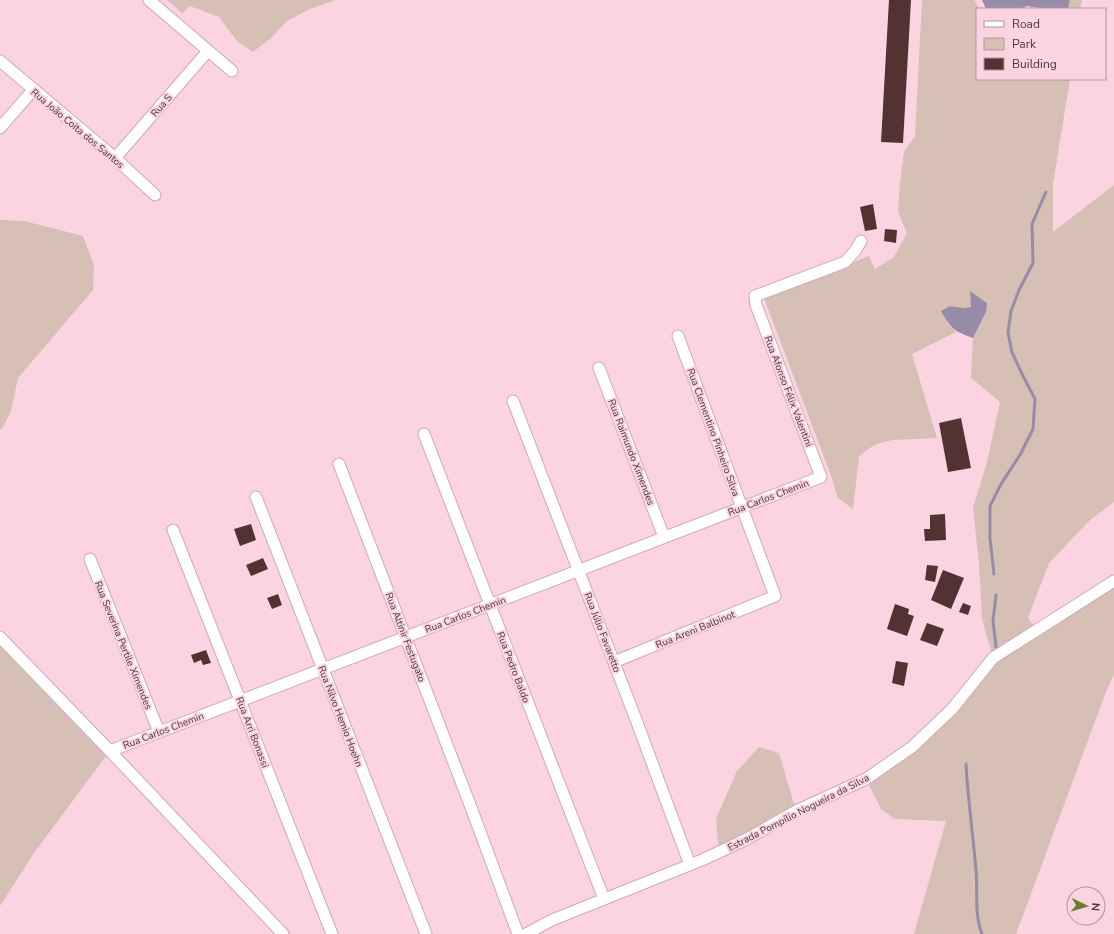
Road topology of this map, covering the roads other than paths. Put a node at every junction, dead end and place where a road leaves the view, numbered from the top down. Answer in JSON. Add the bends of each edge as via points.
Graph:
{"nodes":[{"id":1,"x":149,"y":0,"type":"edge"},
{"id":2,"x":208,"y":51,"type":"junction"},
{"id":3,"x":0,"y":61,"type":"edge"},
{"id":4,"x":232,"y":71,"type":"dead end"},
{"id":5,"x":33,"y":90,"type":"junction"},
{"id":6,"x":0,"y":128,"type":"edge"},
{"id":7,"x":115,"y":158,"type":"junction"},
{"id":8,"x":155,"y":195,"type":"dead end"},
{"id":9,"x":861,"y":241,"type":"dead end"},
{"id":10,"x":678,"y":336,"type":"dead end"},
{"id":11,"x":599,"y":368,"type":"dead end"},
{"id":12,"x":513,"y":401,"type":"dead end"},
{"id":13,"x":424,"y":434,"type":"dead end"},
{"id":14,"x":339,"y":464,"type":"dead end"},
{"id":15,"x":821,"y":477,"type":"joint"},
{"id":16,"x":256,"y":497,"type":"dead end"},
{"id":17,"x":742,"y":507,"type":"junction"},
{"id":18,"x":173,"y":530,"type":"dead end"},
{"id":19,"x":664,"y":537,"type":"junction"},
{"id":20,"x":90,"y":559,"type":"dead end"},
{"id":21,"x":579,"y":570,"type":"junction"},
{"id":22,"x":1114,"y":581,"type":"edge"},
{"id":23,"x":775,"y":596,"type":"joint"},
{"id":24,"x":490,"y":604,"type":"junction"},
{"id":25,"x":0,"y":637,"type":"edge"},
{"id":26,"x":406,"y":637,"type":"junction"},
{"id":27,"x":614,"y":662,"type":"junction"},
{"id":28,"x":323,"y":669,"type":"junction"},
{"id":29,"x":241,"y":700,"type":"junction"},
{"id":30,"x":159,"y":732,"type":"junction"},
{"id":31,"x":110,"y":751,"type":"junction"},
{"id":32,"x":690,"y":865,"type":"junction"},
{"id":33,"x":604,"y":899,"type":"junction"},
{"id":34,"x":283,"y":934,"type":"edge"},
{"id":35,"x":332,"y":934,"type":"edge"},
{"id":36,"x":426,"y":934,"type":"edge"},
{"id":37,"x":518,"y":934,"type":"edge"},
{"id":38,"x":526,"y":934,"type":"edge"}],
"edges":[{"from":1,"to":2,"type":"street"},
{"from":2,"to":4,"type":"street"},
{"from":2,"to":7,"type":"street","name":"Rua S"},
{"from":3,"to":5,"type":"street","name":"Rua João Coita dos Santos"},
{"from":5,"to":6,"type":"street"},
{"from":5,"to":7,"type":"street","name":"Rua João Coita dos Santos"},
{"from":7,"to":8,"type":"street","name":"Rua João Coita dos Santos"},
{"from":9,"to":15,"type":"street","name":"Rua Afonso Félix Valentini","via":[[845,262],[755,296],[756,305]]},
{"from":10,"to":17,"type":"street","name":"Rua Clementino Pinheiro Silva"},
{"from":11,"to":19,"type":"street","name":"Rua Raimundo Ximendes"},
{"from":12,"to":21,"type":"street","name":"Rua Júlio Favaretto"},
{"from":13,"to":24,"type":"street","name":"Rua Pedro Baldo"},
{"from":14,"to":26,"type":"street","name":"Rua Altinir Festugato"},
{"from":15,"to":17,"type":"street","name":"Rua Carlos Chemin"},
{"from":16,"to":28,"type":"street","name":"Rua Nilvo Hemio Hoehn"},
{"from":17,"to":19,"type":"street","name":"Rua Carlos Chemin"},
{"from":17,"to":23,"type":"street","name":"Rua Clementino Pinheiro Silva"},
{"from":18,"to":29,"type":"street","name":"Rua Arri Bonassi"},
{"from":19,"to":21,"type":"street","name":"Rua Carlos Chemin"},
{"from":20,"to":30,"type":"street","name":"Rua Severina Pertile Ximendes"},
{"from":21,"to":24,"type":"street","name":"Rua Carlos Chemin"},
{"from":21,"to":27,"type":"street","name":"Rua Júlio Favaretto"},
{"from":22,"to":32,"type":"street","name":"Estrada Pompílio Nogueira da Silva","via":[[993,658],[952,709],[912,747],[866,779]]},
{"from":23,"to":27,"type":"street","name":"Rua Areni Balbinot"},
{"from":24,"to":26,"type":"street","name":"Rua Carlos Chemin"},
{"from":24,"to":33,"type":"street","name":"Rua Pedro Baldo"},
{"from":25,"to":31,"type":"street"},
{"from":26,"to":28,"type":"street","name":"Rua Carlos Chemin"},
{"from":26,"to":37,"type":"street","name":"Rua Altinir Festugato"},
{"from":27,"to":32,"type":"street","name":"Rua Júlio Favaretto"},
{"from":28,"to":29,"type":"street","name":"Rua Carlos Chemin"},
{"from":28,"to":36,"type":"street","name":"Rua Nilvo Hemio Hoehn"},
{"from":29,"to":30,"type":"street","name":"Rua Carlos Chemin"},
{"from":29,"to":35,"type":"street","name":"Rua Arri Bonassi"},
{"from":30,"to":31,"type":"street","name":"Rua Carlos Chemin"},
{"from":31,"to":34,"type":"street"},
{"from":32,"to":33,"type":"street","name":"Estrada Pompílio Nogueira da Silva"},
{"from":33,"to":38,"type":"street","name":"Estrada Pompílio Nogueira da Silva","via":[[552,920]]}]}
